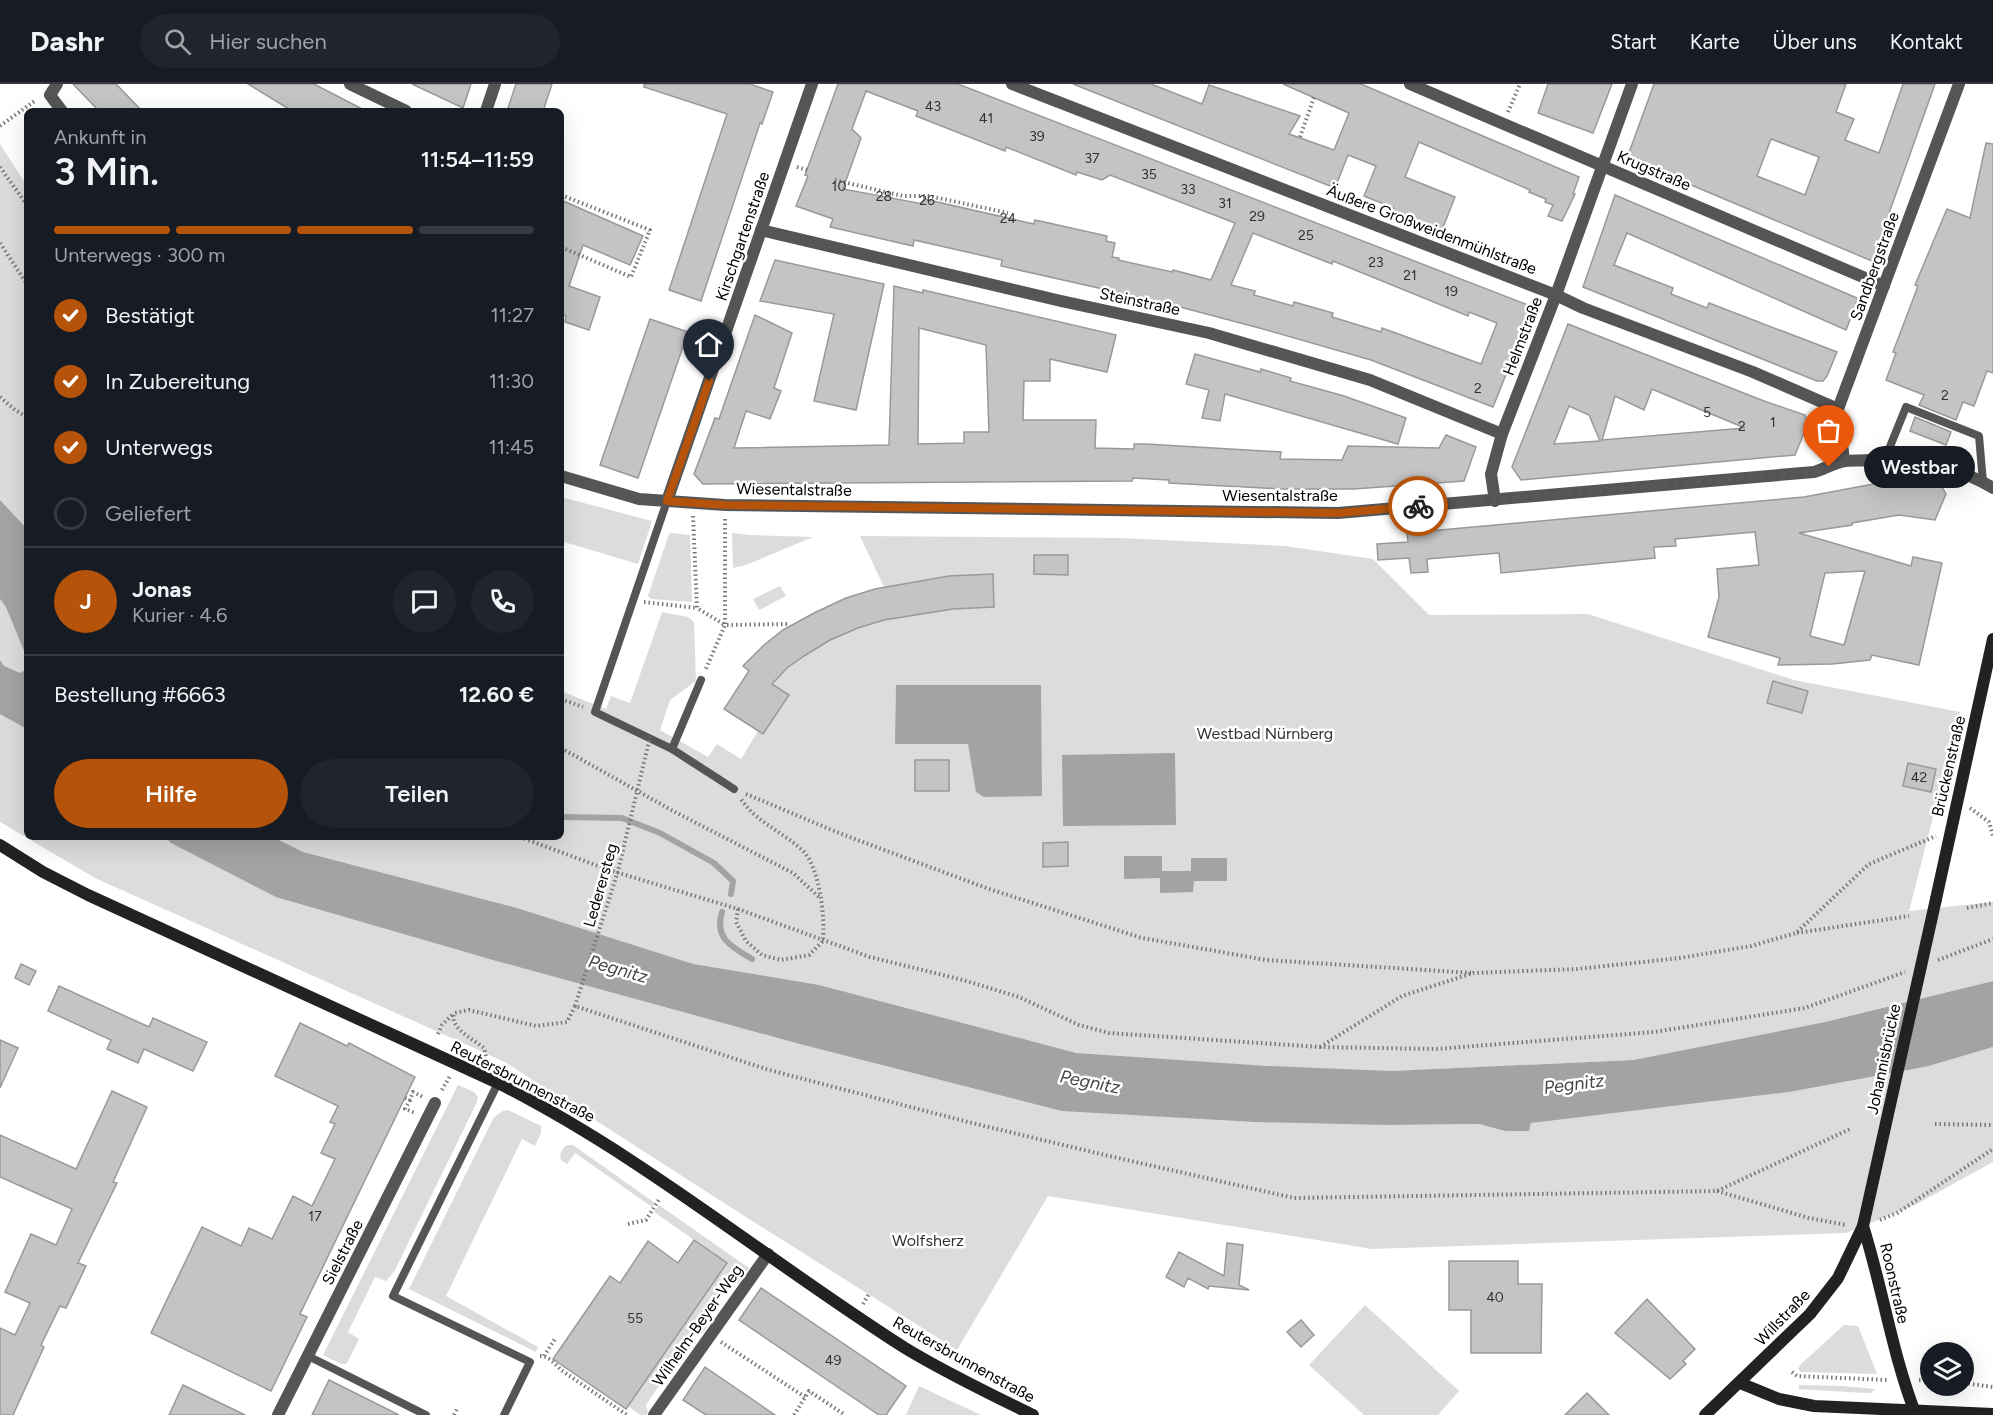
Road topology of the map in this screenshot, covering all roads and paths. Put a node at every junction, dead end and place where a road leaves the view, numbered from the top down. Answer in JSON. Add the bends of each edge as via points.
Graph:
{"nodes":[{"id":1,"x":350,"y":84,"type":"edge"},
{"id":2,"x":495,"y":84,"type":"edge"},
{"id":3,"x":1012,"y":84,"type":"edge"},
{"id":4,"x":1410,"y":84,"type":"edge"},
{"id":5,"x":1520,"y":84,"type":"edge"},
{"id":6,"x":1632,"y":84,"type":"edge"},
{"id":7,"x":1959,"y":84,"type":"edge"},
{"id":8,"x":809,"y":85,"type":"edge"},
{"id":9,"x":54,"y":89,"type":"edge"},
{"id":10,"x":1516,"y":93,"type":"dead end"},
{"id":11,"x":1314,"y":98,"type":"dead end"},
{"id":12,"x":24,"y":108,"type":"edge"},
{"id":13,"x":25,"y":108,"type":"edge"},
{"id":14,"x":61,"y":108,"type":"edge"},
{"id":15,"x":400,"y":108,"type":"edge"},
{"id":16,"x":487,"y":108,"type":"edge"},
{"id":17,"x":0,"y":126,"type":"edge"},
{"id":18,"x":1300,"y":137,"type":"dead end"},
{"id":19,"x":1602,"y":165,"type":"junction"},
{"id":20,"x":0,"y":167,"type":"edge"},
{"id":21,"x":835,"y":180,"type":"dead end"},
{"id":22,"x":564,"y":196,"type":"edge"},
{"id":23,"x":24,"y":201,"type":"edge"},
{"id":24,"x":1008,"y":213,"type":"dead end"},
{"id":25,"x":761,"y":230,"type":"junction"},
{"id":26,"x":0,"y":243,"type":"edge"},
{"id":27,"x":564,"y":248,"type":"edge"},
{"id":28,"x":24,"y":279,"type":"edge"},
{"id":29,"x":1884,"y":286,"type":"junction"},
{"id":30,"x":1556,"y":294,"type":"junction"},
{"id":31,"x":0,"y":397,"type":"edge"},
{"id":32,"x":1838,"y":409,"type":"junction"},
{"id":33,"x":24,"y":415,"type":"edge"},
{"id":34,"x":1502,"y":435,"type":"junction"},
{"id":35,"x":1885,"y":459,"type":"junction"},
{"id":36,"x":1844,"y":461,"type":"junction"},
{"id":37,"x":564,"y":477,"type":"edge"},
{"id":38,"x":1988,"y":485,"type":"edge"},
{"id":39,"x":667,"y":501,"type":"junction"},
{"id":40,"x":1495,"y":501,"type":"junction"},
{"id":41,"x":693,"y":503,"type":"junction"},
{"id":42,"x":725,"y":505,"type":"junction"},
{"id":43,"x":634,"y":599,"type":"junction"},
{"id":44,"x":697,"y":608,"type":"junction"},
{"id":45,"x":790,"y":624,"type":"dead end"},
{"id":46,"x":725,"y":625,"type":"junction"},
{"id":47,"x":1993,"y":639,"type":"edge"},
{"id":48,"x":701,"y":680,"type":"joint"},
{"id":49,"x":564,"y":700,"type":"edge"},
{"id":50,"x":595,"y":712,"type":"junction"},
{"id":51,"x":650,"y":737,"type":"junction"},
{"id":52,"x":564,"y":749,"type":"edge"},
{"id":53,"x":672,"y":749,"type":"junction"},
{"id":54,"x":734,"y":789,"type":"junction"},
{"id":55,"x":1957,"y":801,"type":"junction"},
{"id":56,"x":1950,"y":830,"type":"junction"},
{"id":57,"x":1993,"y":836,"type":"edge"},
{"id":58,"x":528,"y":840,"type":"edge"},
{"id":59,"x":0,"y":845,"type":"edge"},
{"id":60,"x":820,"y":897,"type":"junction"},
{"id":61,"x":1936,"y":900,"type":"joint"},
{"id":62,"x":1993,"y":903,"type":"edge"},
{"id":63,"x":1966,"y":908,"type":"dead end"},
{"id":64,"x":738,"y":909,"type":"junction"},
{"id":65,"x":1909,"y":916,"type":"dead end"},
{"id":66,"x":1796,"y":933,"type":"junction"},
{"id":67,"x":1993,"y":939,"type":"edge"},
{"id":68,"x":823,"y":941,"type":"junction"},
{"id":69,"x":1929,"y":963,"type":"dead end"},
{"id":70,"x":1907,"y":972,"type":"dead end"},
{"id":71,"x":1473,"y":973,"type":"junction"},
{"id":72,"x":574,"y":1006,"type":"junction"},
{"id":73,"x":452,"y":1014,"type":"junction"},
{"id":74,"x":438,"y":1034,"type":"dead end"},
{"id":75,"x":1320,"y":1047,"type":"junction"},
{"id":76,"x":456,"y":1064,"type":"junction"},
{"id":77,"x":478,"y":1074,"type":"junction"},
{"id":78,"x":498,"y":1083,"type":"junction"},
{"id":79,"x":413,"y":1092,"type":"dead end"},
{"id":80,"x":435,"y":1103,"type":"joint"},
{"id":81,"x":405,"y":1108,"type":"dead end"},
{"id":82,"x":1935,"y":1124,"type":"dead end"},
{"id":83,"x":1993,"y":1125,"type":"edge"},
{"id":84,"x":1850,"y":1129,"type":"dead end"},
{"id":85,"x":1993,"y":1149,"type":"edge"},
{"id":86,"x":669,"y":1186,"type":"junction"},
{"id":87,"x":1717,"y":1191,"type":"junction"},
{"id":88,"x":628,"y":1224,"type":"dead end"},
{"id":89,"x":1863,"y":1226,"type":"junction"},
{"id":90,"x":768,"y":1254,"type":"junction"},
{"id":91,"x":711,"y":1335,"type":"junction"},
{"id":92,"x":555,"y":1339,"type":"dead end"},
{"id":93,"x":308,"y":1356,"type":"junction"},
{"id":94,"x":1792,"y":1372,"type":"dead end"},
{"id":95,"x":1878,"y":1380,"type":"dead end"},
{"id":96,"x":1740,"y":1383,"type":"junction"},
{"id":97,"x":1974,"y":1384,"type":"edge"},
{"id":98,"x":1993,"y":1387,"type":"edge"},
{"id":99,"x":805,"y":1397,"type":"junction"},
{"id":100,"x":458,"y":1407,"type":"dead end"},
{"id":101,"x":1915,"y":1413,"type":"edge"},
{"id":102,"x":1993,"y":1414,"type":"edge"},
{"id":103,"x":278,"y":1415,"type":"edge"},
{"id":104,"x":426,"y":1415,"type":"edge"},
{"id":105,"x":454,"y":1415,"type":"edge"},
{"id":106,"x":504,"y":1415,"type":"edge"},
{"id":107,"x":627,"y":1415,"type":"edge"},
{"id":108,"x":654,"y":1415,"type":"edge"},
{"id":109,"x":794,"y":1415,"type":"edge"},
{"id":110,"x":845,"y":1415,"type":"edge"},
{"id":111,"x":1034,"y":1415,"type":"edge"},
{"id":112,"x":1705,"y":1415,"type":"edge"}],
"edges":[{"from":1,"to":15,"type":"street"},
{"from":2,"to":16,"type":"street"},
{"from":3,"to":30,"type":"street","name":"Äußere Großweidenmühlstraße"},
{"from":4,"to":19,"type":"street","name":"Krugstraße"},
{"from":5,"to":10,"type":"path"},
{"from":6,"to":19,"type":"street","name":"Helmstraße"},
{"from":7,"to":29,"type":"street","name":"Sandbergstraße"},
{"from":8,"to":25,"type":"street","name":"Kirschgartenstraße"},
{"from":9,"to":13,"type":"path"},
{"from":9,"to":14,"type":"street"},
{"from":11,"to":18,"type":"path"},
{"from":12,"to":17,"type":"path"},
{"from":19,"to":29,"type":"street","name":"Krugstraße"},
{"from":19,"to":30,"type":"street","name":"Helmstraße"},
{"from":20,"to":23,"type":"path"},
{"from":21,"to":24,"type":"path"},
{"from":22,"to":27,"type":"path","via":[[650,230],[631,277]]},
{"from":25,"to":34,"type":"street","name":"Steinstraße","via":[[1209,333],[1370,380]]},
{"from":25,"to":39,"type":"street","name":"Kirschgartenstraße"},
{"from":26,"to":28,"type":"path"},
{"from":29,"to":32,"type":"street","name":"Sandbergstraße"},
{"from":30,"to":32,"type":"street","name":"Äußere Großweidenmühlstraße"},
{"from":30,"to":34,"type":"street","name":"Helmstraße"},
{"from":31,"to":33,"type":"path"},
{"from":32,"to":36,"type":"street","name":"Sandbergstraße"},
{"from":34,"to":40,"type":"street","name":"Helmstraße","via":[[1491,474]]},
{"from":35,"to":36,"type":"street","name":"Wiesentalstraße"},
{"from":35,"to":38,"type":"street","name":"Wiesentalstraße","via":[[1956,470]]},
{"from":35,"to":38,"type":"lane","via":[[1905,407],[1979,436]]},
{"from":36,"to":40,"type":"street","name":"Wiesentalstraße","via":[[1814,472]]},
{"from":37,"to":39,"type":"street","name":"Wiesentalstraße","via":[[639,499]]},
{"from":39,"to":41,"type":"street","name":"Wiesentalstraße"},
{"from":39,"to":43,"type":"lane"},
{"from":40,"to":42,"type":"street","name":"Wiesentalstraße","via":[[1338,513]]},
{"from":41,"to":42,"type":"street","name":"Wiesentalstraße"},
{"from":41,"to":44,"type":"path"},
{"from":42,"to":46,"type":"path"},
{"from":43,"to":44,"type":"path"},
{"from":43,"to":50,"type":"lane"},
{"from":44,"to":46,"type":"path"},
{"from":45,"to":46,"type":"path"},
{"from":46,"to":48,"type":"path"},
{"from":47,"to":55,"type":"street","name":"Brückenstraße"},
{"from":48,"to":53,"type":"lane"},
{"from":49,"to":50,"type":"path"},
{"from":50,"to":51,"type":"lane"},
{"from":51,"to":53,"type":"lane"},
{"from":51,"to":72,"type":"path","name":"Lederersteg","bridge":true,"via":[[618,871]]},
{"from":52,"to":60,"type":"path","via":[[793,873]]},
{"from":53,"to":54,"type":"lane"},
{"from":54,"to":60,"type":"path","via":[[750,812],[803,850],[813,865]]},
{"from":54,"to":71,"type":"path","via":[[988,890],[1142,938],[1266,960]]},
{"from":55,"to":56,"type":"street","name":"Brückenstraße"},
{"from":55,"to":57,"type":"path","via":[[1989,822]]},
{"from":56,"to":61,"type":"street","name":"Brückenstraße"},
{"from":56,"to":66,"type":"path","via":[[1869,864]]},
{"from":58,"to":64,"type":"path","via":[[609,870]]},
{"from":59,"to":76,"type":"street","name":"Reutersbrunnenstraße","via":[[88,895]]},
{"from":60,"to":68,"type":"path","via":[[825,920]]},
{"from":61,"to":89,"type":"street","name":"Johannisbrücke","bridge":true},
{"from":62,"to":63,"type":"path"},
{"from":64,"to":68,"type":"path"},
{"from":64,"to":68,"type":"path","via":[[736,922],[746,941],[762,955],[781,960],[808,955]]},
{"from":65,"to":66,"type":"path"},
{"from":66,"to":71,"type":"path","via":[[1751,946],[1680,958],[1577,969]]},
{"from":67,"to":69,"type":"path"},
{"from":68,"to":75,"type":"path","via":[[1019,997],[1079,1025],[1109,1033]]},
{"from":70,"to":75,"type":"path","via":[[1805,1008],[1653,1032],[1436,1049]]},
{"from":71,"to":75,"type":"path","via":[[1401,996]]},
{"from":72,"to":73,"type":"path","name":"Lederersteg","via":[[567,1022],[536,1026],[469,1010]]},
{"from":72,"to":87,"type":"path","via":[[769,1070],[968,1122],[1294,1198]]},
{"from":73,"to":74,"type":"path"},
{"from":73,"to":77,"type":"path","via":[[458,1028],[484,1048],[486,1057]]},
{"from":76,"to":77,"type":"street","name":"Reutersbrunnenstraße"},
{"from":76,"to":80,"type":"path"},
{"from":77,"to":78,"type":"street","name":"Reutersbrunnenstraße"},
{"from":78,"to":86,"type":"street","name":"Reutersbrunnenstraße","via":[[583,1129]]},
{"from":78,"to":106,"type":"lane","via":[[393,1296],[530,1362]]},
{"from":79,"to":81,"type":"path"},
{"from":80,"to":93,"type":"street","name":"Sielstraße"},
{"from":82,"to":83,"type":"path"},
{"from":84,"to":87,"type":"path"},
{"from":85,"to":89,"type":"path","via":[[1898,1214]]},
{"from":86,"to":88,"type":"path","via":[[646,1220]]},
{"from":86,"to":90,"type":"street","name":"Reutersbrunnenstraße"},
{"from":87,"to":89,"type":"path","via":[[1809,1218]]},
{"from":89,"to":96,"type":"street","name":"Willstraße","via":[[1829,1291]]},
{"from":89,"to":101,"type":"street","name":"Roonstraße","via":[[1890,1338]]},
{"from":90,"to":91,"type":"street","name":"Wilhelm-Beyer-Weg"},
{"from":90,"to":111,"type":"street","name":"Reutersbrunnenstraße","via":[[907,1349]]},
{"from":91,"to":99,"type":"path"},
{"from":91,"to":108,"type":"street","name":"Wilhelm-Beyer-Weg"},
{"from":92,"to":107,"type":"path","via":[[544,1356]]},
{"from":93,"to":103,"type":"street","name":"Sielstraße"},
{"from":93,"to":104,"type":"lane"},
{"from":94,"to":95,"type":"path","via":[[1797,1376]]},
{"from":96,"to":101,"type":"street","via":[[1794,1403]]},
{"from":96,"to":112,"type":"street","name":"Willstraße"},
{"from":97,"to":98,"type":"path"},
{"from":99,"to":109,"type":"path"},
{"from":99,"to":110,"type":"path","via":[[809,1391]]},
{"from":100,"to":105,"type":"path"},
{"from":101,"to":102,"type":"street"}]}
